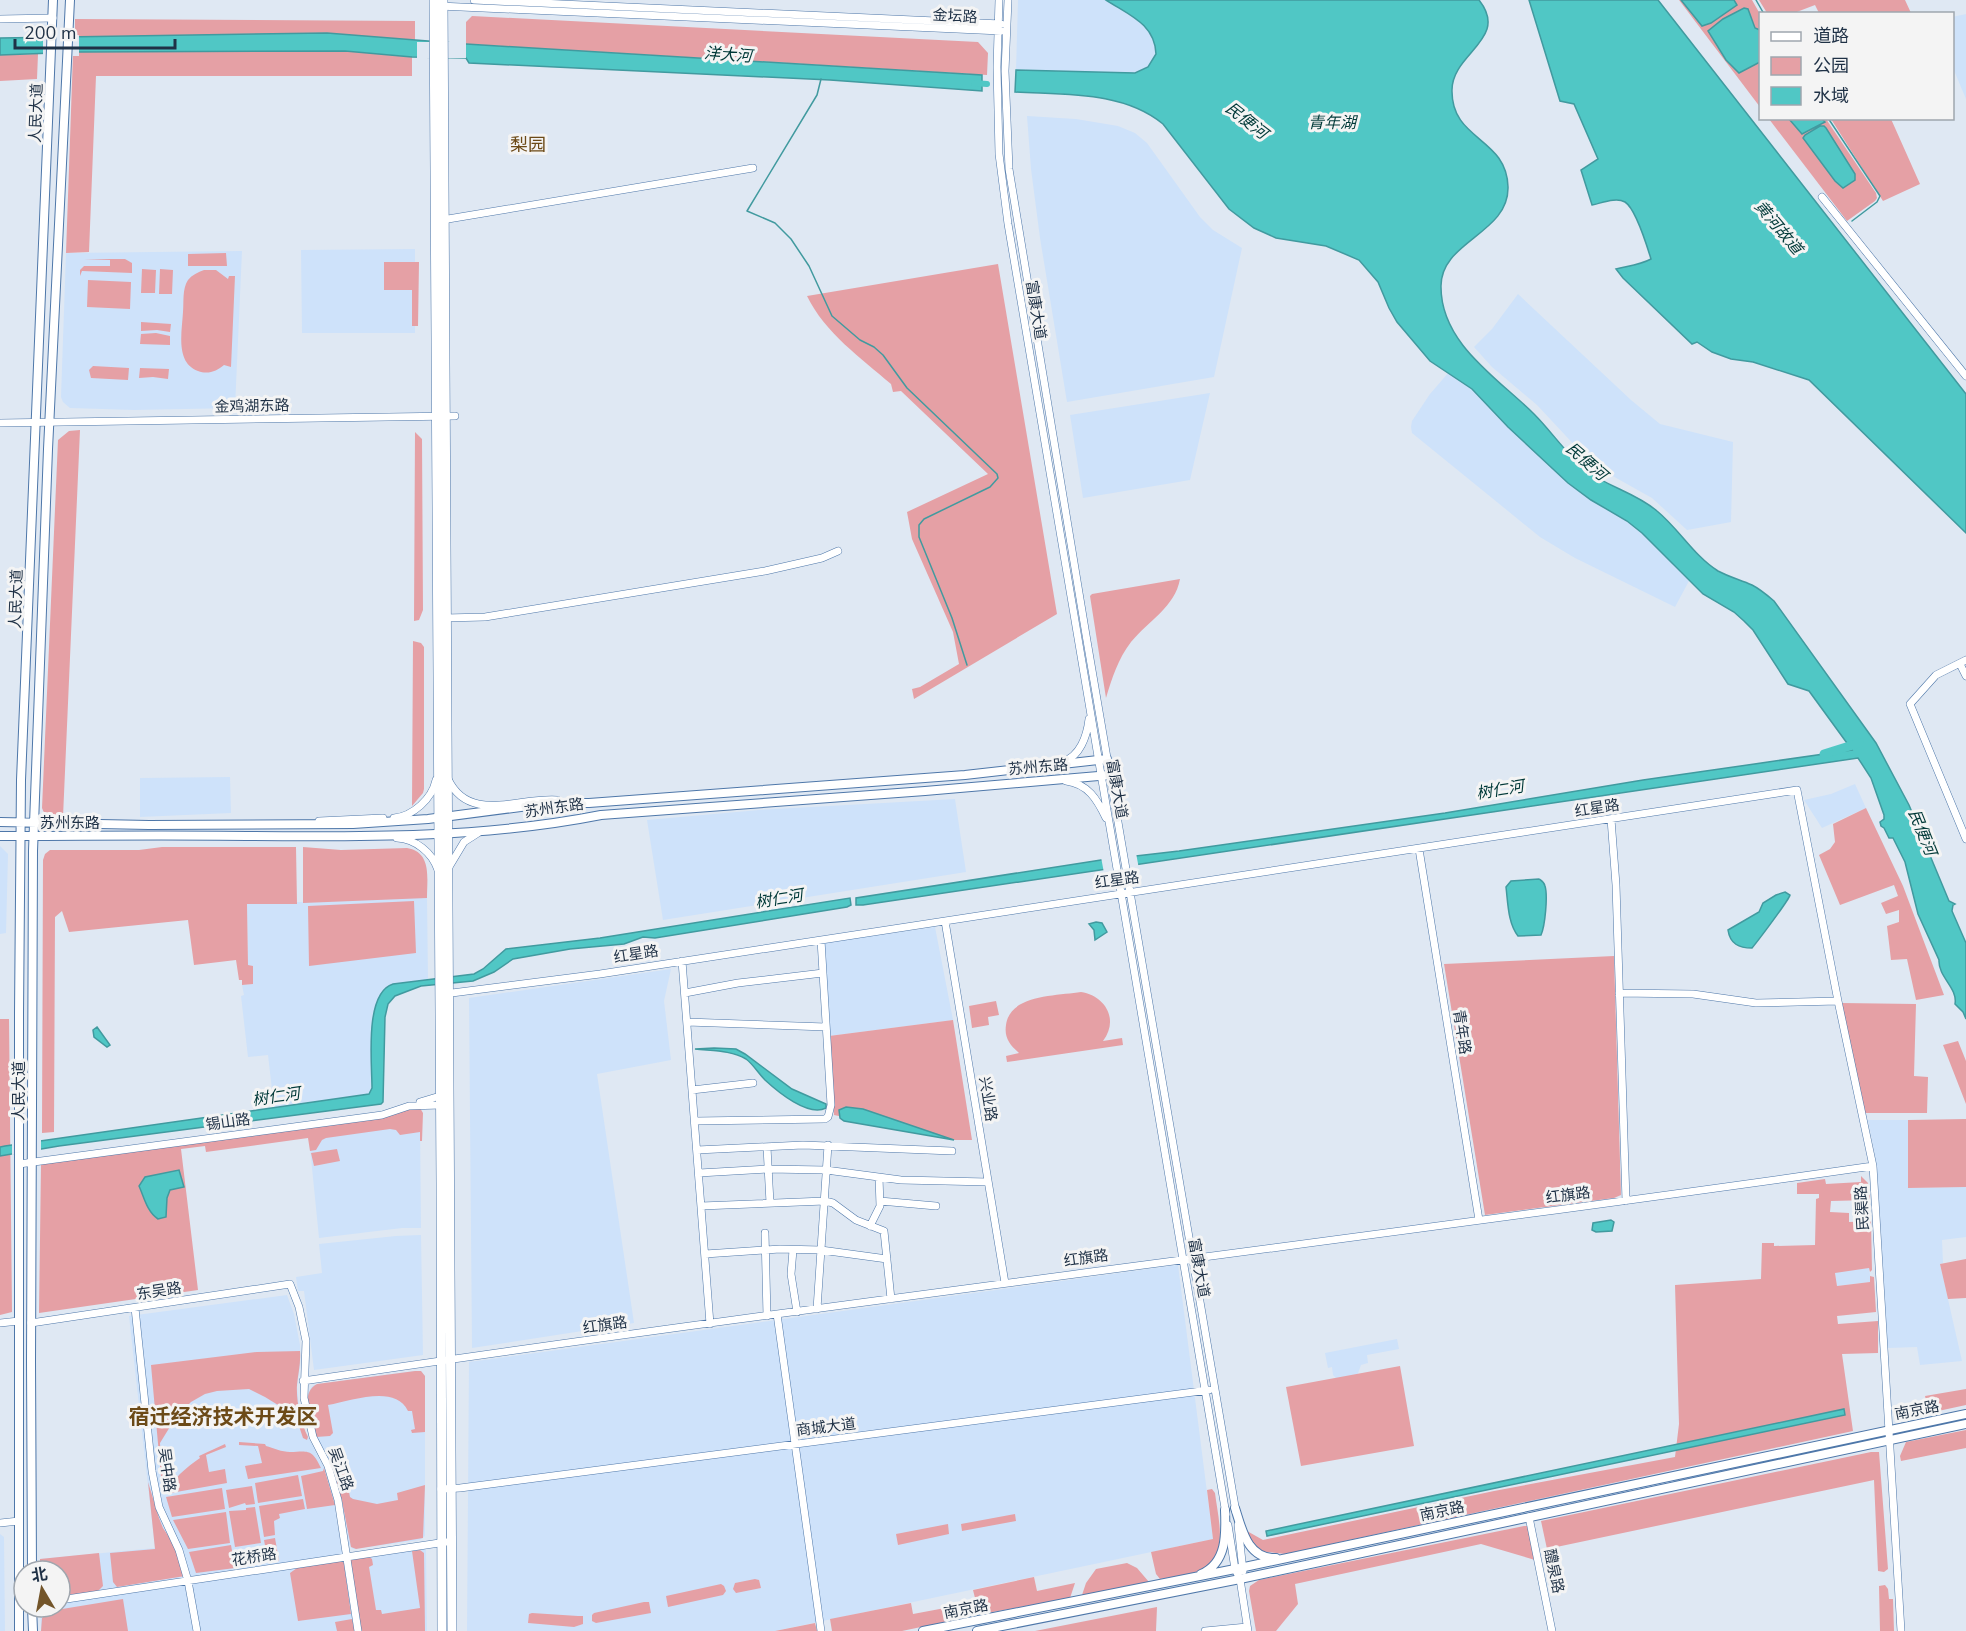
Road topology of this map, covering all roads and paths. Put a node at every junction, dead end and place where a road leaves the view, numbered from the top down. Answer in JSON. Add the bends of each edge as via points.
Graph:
{"nodes":[{"id":1,"x":54,"y":0,"type":"edge"},
{"id":2,"x":70,"y":0,"type":"edge"},
{"id":3,"x":474,"y":0,"type":"edge"},
{"id":4,"x":678,"y":0,"type":"edge"},
{"id":5,"x":999,"y":0,"type":"edge"},
{"id":6,"x":1008,"y":0,"type":"edge"},
{"id":7,"x":438,"y":3,"type":"edge"},
{"id":8,"x":678,"y":13,"type":"junction"},
{"id":9,"x":53,"y":18,"type":"junction"},
{"id":10,"x":0,"y":19,"type":"edge"},
{"id":11,"x":998,"y":28,"type":"junction"},
{"id":12,"x":1007,"y":28,"type":"junction"},
{"id":13,"x":753,"y":168,"type":"dead end"},
{"id":14,"x":1822,"y":197,"type":"dead end"},
{"id":15,"x":440,"y":221,"type":"junction"},
{"id":16,"x":1966,"y":376,"type":"edge"},
{"id":17,"x":39,"y":383,"type":"junction"},
{"id":18,"x":51,"y":383,"type":"junction"},
{"id":19,"x":1047,"y":396,"type":"junction"},
{"id":20,"x":1037,"y":398,"type":"junction"},
{"id":21,"x":446,"y":416,"type":"junction"},
{"id":22,"x":37,"y":422,"type":"junction"},
{"id":23,"x":49,"y":422,"type":"junction"},
{"id":24,"x":0,"y":423,"type":"edge"},
{"id":25,"x":1055,"y":444,"type":"junction"},
{"id":26,"x":1046,"y":446,"type":"junction"},
{"id":27,"x":35,"y":467,"type":"junction"},
{"id":28,"x":47,"y":468,"type":"junction"},
{"id":29,"x":838,"y":550,"type":"dead end"},
{"id":30,"x":445,"y":618,"type":"junction"},
{"id":31,"x":1963,"y":662,"type":"edge"},
{"id":32,"x":1966,"y":676,"type":"edge"},
{"id":33,"x":1093,"y":708,"type":"junction"},
{"id":34,"x":1103,"y":759,"type":"junction"},
{"id":35,"x":1047,"y":766,"type":"junction"},
{"id":36,"x":442,"y":774,"type":"junction"},
{"id":37,"x":1105,"y":775,"type":"junction"},
{"id":38,"x":1049,"y":779,"type":"junction"},
{"id":39,"x":1797,"y":790,"type":"joint"},
{"id":40,"x":589,"y":803,"type":"junction"},
{"id":41,"x":442,"y":817,"type":"junction"},
{"id":42,"x":1611,"y":819,"type":"junction"},
{"id":43,"x":402,"y":821,"type":"junction"},
{"id":44,"x":0,"y":822,"type":"edge"},
{"id":45,"x":21,"y":822,"type":"junction"},
{"id":46,"x":34,"y":824,"type":"junction"},
{"id":47,"x":297,"y":825,"type":"junction"},
{"id":48,"x":1111,"y":827,"type":"junction"},
{"id":49,"x":485,"y":830,"type":"junction"},
{"id":50,"x":443,"y":833,"type":"junction"},
{"id":51,"x":403,"y":835,"type":"junction"},
{"id":52,"x":0,"y":836,"type":"edge"},
{"id":53,"x":21,"y":836,"type":"junction"},
{"id":54,"x":296,"y":836,"type":"junction"},
{"id":55,"x":34,"y":837,"type":"junction"},
{"id":56,"x":1966,"y":839,"type":"edge"},
{"id":57,"x":1419,"y":849,"type":"junction"},
{"id":58,"x":443,"y":872,"type":"junction"},
{"id":59,"x":1126,"y":892,"type":"junction"},
{"id":60,"x":945,"y":921,"type":"junction"},
{"id":61,"x":821,"y":940,"type":"junction"},
{"id":62,"x":19,"y":951,"type":"junction"},
{"id":63,"x":33,"y":952,"type":"junction"},
{"id":64,"x":682,"y":961,"type":"junction"},
{"id":65,"x":823,"y":974,"type":"junction"},
{"id":66,"x":685,"y":993,"type":"junction"},
{"id":67,"x":1619,"y":993,"type":"junction"},
{"id":68,"x":443,"y":994,"type":"junction"},
{"id":69,"x":1838,"y":1000,"type":"junction"},
{"id":70,"x":687,"y":1022,"type":"junction"},
{"id":71,"x":826,"y":1027,"type":"junction"},
{"id":72,"x":753,"y":1083,"type":"dead end"},
{"id":73,"x":692,"y":1090,"type":"junction"},
{"id":74,"x":440,"y":1100,"type":"junction"},
{"id":75,"x":19,"y":1102,"type":"junction"},
{"id":76,"x":32,"y":1102,"type":"junction"},
{"id":77,"x":695,"y":1121,"type":"junction"},
{"id":78,"x":828,"y":1145,"type":"junction"},
{"id":79,"x":767,"y":1147,"type":"junction"},
{"id":80,"x":697,"y":1150,"type":"junction"},
{"id":81,"x":952,"y":1151,"type":"dead end"},
{"id":82,"x":32,"y":1161,"type":"junction"},
{"id":83,"x":19,"y":1164,"type":"junction"},
{"id":84,"x":1874,"y":1166,"type":"junction"},
{"id":85,"x":768,"y":1169,"type":"junction"},
{"id":86,"x":826,"y":1170,"type":"junction"},
{"id":87,"x":699,"y":1173,"type":"junction"},
{"id":88,"x":879,"y":1177,"type":"junction"},
{"id":89,"x":988,"y":1182,"type":"junction"},
{"id":90,"x":825,"y":1201,"type":"junction"},
{"id":91,"x":880,"y":1201,"type":"junction"},
{"id":92,"x":1626,"y":1201,"type":"junction"},
{"id":93,"x":770,"y":1203,"type":"junction"},
{"id":94,"x":701,"y":1206,"type":"junction"},
{"id":95,"x":936,"y":1206,"type":"dead end"},
{"id":96,"x":1479,"y":1220,"type":"junction"},
{"id":97,"x":870,"y":1226,"type":"junction"},
{"id":98,"x":765,"y":1233,"type":"dead end"},
{"id":99,"x":764,"y":1250,"type":"junction"},
{"id":100,"x":793,"y":1250,"type":"junction"},
{"id":101,"x":821,"y":1250,"type":"junction"},
{"id":102,"x":705,"y":1254,"type":"junction"},
{"id":103,"x":887,"y":1258,"type":"junction"},
{"id":104,"x":1193,"y":1258,"type":"junction"},
{"id":105,"x":1184,"y":1259,"type":"junction"},
{"id":106,"x":1005,"y":1283,"type":"junction"},
{"id":107,"x":291,"y":1284,"type":"joint"},
{"id":108,"x":891,"y":1299,"type":"junction"},
{"id":109,"x":135,"y":1308,"type":"junction"},
{"id":110,"x":817,"y":1309,"type":"junction"},
{"id":111,"x":796,"y":1312,"type":"junction"},
{"id":112,"x":777,"y":1314,"type":"junction"},
{"id":113,"x":767,"y":1316,"type":"junction"},
{"id":114,"x":19,"y":1323,"type":"junction"},
{"id":115,"x":31,"y":1323,"type":"junction"},
{"id":116,"x":711,"y":1324,"type":"junction"},
{"id":117,"x":0,"y":1325,"type":"edge"},
{"id":118,"x":445,"y":1361,"type":"junction"},
{"id":119,"x":303,"y":1381,"type":"junction"},
{"id":120,"x":1215,"y":1389,"type":"junction"},
{"id":121,"x":1206,"y":1390,"type":"junction"},
{"id":122,"x":1966,"y":1414,"type":"edge"},
{"id":123,"x":1966,"y":1424,"type":"edge"},
{"id":124,"x":1888,"y":1430,"type":"junction"},
{"id":125,"x":1889,"y":1441,"type":"junction"},
{"id":126,"x":795,"y":1444,"type":"junction"},
{"id":127,"x":446,"y":1489,"type":"junction"},
{"id":128,"x":1235,"y":1508,"type":"junction"},
{"id":129,"x":1225,"y":1510,"type":"junction"},
{"id":130,"x":1529,"y":1517,"type":"junction"},
{"id":131,"x":19,"y":1521,"type":"junction"},
{"id":132,"x":0,"y":1523,"type":"edge"},
{"id":133,"x":441,"y":1542,"type":"junction"},
{"id":134,"x":453,"y":1542,"type":"junction"},
{"id":135,"x":1297,"y":1556,"type":"junction"},
{"id":136,"x":346,"y":1557,"type":"junction"},
{"id":137,"x":32,"y":1559,"type":"edge"},
{"id":138,"x":1239,"y":1568,"type":"junction"},
{"id":139,"x":1189,"y":1579,"type":"junction"},
{"id":140,"x":1240,"y":1579,"type":"junction"},
{"id":141,"x":188,"y":1581,"type":"junction"},
{"id":142,"x":72,"y":1598,"type":"edge"},
{"id":143,"x":1247,"y":1629,"type":"edge"},
{"id":144,"x":19,"y":1631,"type":"edge"},
{"id":145,"x":197,"y":1631,"type":"edge"},
{"id":146,"x":358,"y":1631,"type":"edge"},
{"id":147,"x":442,"y":1631,"type":"edge"},
{"id":148,"x":452,"y":1631,"type":"edge"},
{"id":149,"x":821,"y":1631,"type":"edge"},
{"id":150,"x":923,"y":1631,"type":"edge"},
{"id":151,"x":977,"y":1631,"type":"edge"},
{"id":152,"x":1205,"y":1631,"type":"edge"},
{"id":153,"x":1552,"y":1631,"type":"edge"},
{"id":154,"x":1901,"y":1631,"type":"edge"}],
"edges":[{"from":1,"to":9,"type":"main road","name":"人民大道"},
{"from":2,"to":18,"type":"main road","name":"人民大道"},
{"from":3,"to":8,"type":"street","name":"金坛路"},
{"from":4,"to":8,"type":"street"},
{"from":5,"to":11,"type":"street","name":"富康大道"},
{"from":6,"to":12,"type":"street","name":"富康大道"},
{"from":7,"to":8,"type":"street","name":"金坛路"},
{"from":7,"to":15,"type":"highway"},
{"from":8,"to":11,"type":"street","name":"金坛路"},
{"from":9,"to":10,"type":"street"},
{"from":9,"to":17,"type":"main road","name":"人民大道"},
{"from":11,"to":12,"type":"street","name":"金坛路"},
{"from":11,"to":20,"type":"street","name":"富康大道","via":[[999,154]]},
{"from":12,"to":19,"type":"street","name":"富康大道","via":[[1009,169]]},
{"from":13,"to":15,"type":"street"},
{"from":14,"to":16,"type":"street"},
{"from":15,"to":21,"type":"highway"},
{"from":17,"to":18,"type":"main road","via":[[45,388]]},
{"from":17,"to":22,"type":"main road","name":"人民大道"},
{"from":18,"to":23,"type":"main road","name":"人民大道"},
{"from":19,"to":20,"type":"street"},
{"from":19,"to":25,"type":"street","name":"富康大道"},
{"from":20,"to":26,"type":"street","name":"富康大道"},
{"from":21,"to":23,"type":"street","name":"金鸡湖东路"},
{"from":21,"to":30,"type":"highway"},
{"from":21,"to":36,"type":"highway"},
{"from":22,"to":23,"type":"street","name":"金鸡湖东路"},
{"from":22,"to":24,"type":"street","name":"金鸡湖东路"},
{"from":22,"to":27,"type":"main road","name":"人民大道"},
{"from":23,"to":28,"type":"main road","name":"人民大道"},
{"from":25,"to":26,"type":"street"},
{"from":25,"to":33,"type":"street","name":"富康大道"},
{"from":26,"to":33,"type":"street","name":"富康大道"},
{"from":27,"to":28,"type":"main road","via":[[40,464]]},
{"from":27,"to":45,"type":"main road","name":"人民大道"},
{"from":28,"to":46,"type":"main road","name":"人民大道"},
{"from":29,"to":30,"type":"street","via":[[822,558],[765,571],[485,617]]},
{"from":30,"to":36,"type":"highway"},
{"from":31,"to":32,"type":"street"},
{"from":31,"to":56,"type":"street","via":[[1935,675],[1910,704]]},
{"from":33,"to":34,"type":"street","name":"富康大道"},
{"from":33,"to":35,"type":"street","via":[[1079,750],[1069,760]]},
{"from":34,"to":35,"type":"main road","name":"苏州东路"},
{"from":34,"to":37,"type":"street","name":"富康大道"},
{"from":35,"to":40,"type":"main road","name":"苏州东路","via":[[965,776]]},
{"from":36,"to":40,"type":"street","via":[[456,792],[475,804],[542,799]]},
{"from":36,"to":41,"type":"highway"},
{"from":36,"to":47,"type":"street","via":[[430,795],[408,815]]},
{"from":37,"to":38,"type":"main road","name":"苏州东路"},
{"from":37,"to":48,"type":"street","name":"富康大道"},
{"from":37,"to":59,"type":"street","name":"富康大道"},
{"from":38,"to":48,"type":"street","via":[[1087,788]]},
{"from":38,"to":49,"type":"main road","name":"苏州东路","via":[[601,815]]},
{"from":39,"to":42,"type":"street","name":"红星路"},
{"from":39,"to":69,"type":"street","name":"民渠路"},
{"from":40,"to":41,"type":"main road","name":"苏州东路","via":[[550,803]]},
{"from":41,"to":43,"type":"main road","name":"苏州东路"},
{"from":41,"to":50,"type":"highway"},
{"from":42,"to":57,"type":"street","name":"红星路"},
{"from":42,"to":67,"type":"street"},
{"from":43,"to":47,"type":"main road","name":"苏州东路"},
{"from":43,"to":51,"type":"street"},
{"from":44,"to":45,"type":"main road","name":"苏州东路"},
{"from":45,"to":46,"type":"main road","name":"苏州东路"},
{"from":45,"to":53,"type":"main road","name":"人民大道"},
{"from":46,"to":47,"type":"main road","name":"苏州东路"},
{"from":46,"to":55,"type":"main road","name":"人民大道"},
{"from":48,"to":59,"type":"street","name":"富康大道"},
{"from":49,"to":50,"type":"main road","name":"苏州东路"},
{"from":49,"to":58,"type":"street","via":[[464,842]]},
{"from":50,"to":51,"type":"main road","name":"苏州东路"},
{"from":50,"to":58,"type":"highway"},
{"from":51,"to":54,"type":"main road","name":"苏州东路"},
{"from":52,"to":53,"type":"main road","name":"苏州东路"},
{"from":53,"to":55,"type":"main road","name":"苏州东路"},
{"from":53,"to":62,"type":"main road","name":"人民大道"},
{"from":54,"to":55,"type":"main road","name":"苏州东路"},
{"from":54,"to":58,"type":"street","via":[[405,839],[421,847]]},
{"from":55,"to":63,"type":"main road","name":"人民大道"},
{"from":57,"to":59,"type":"street","name":"红星路"},
{"from":57,"to":96,"type":"street","name":"青年路"},
{"from":58,"to":68,"type":"highway"},
{"from":59,"to":60,"type":"street","name":"红星路"},
{"from":59,"to":104,"type":"street","name":"富康大道"},
{"from":59,"to":105,"type":"street","name":"富康大道"},
{"from":60,"to":61,"type":"street","name":"红星路"},
{"from":60,"to":89,"type":"street","name":"兴业路"},
{"from":61,"to":64,"type":"street","name":"红星路"},
{"from":61,"to":65,"type":"street"},
{"from":62,"to":63,"type":"main road"},
{"from":62,"to":75,"type":"main road","name":"人民大道"},
{"from":63,"to":76,"type":"main road","name":"人民大道"},
{"from":64,"to":66,"type":"street"},
{"from":64,"to":68,"type":"street","name":"红星路"},
{"from":65,"to":66,"type":"street"},
{"from":65,"to":71,"type":"street"},
{"from":66,"to":70,"type":"street"},
{"from":67,"to":69,"type":"street","via":[[1693,994],[1756,1003]]},
{"from":67,"to":92,"type":"street"},
{"from":68,"to":74,"type":"highway"},
{"from":68,"to":118,"type":"highway"},
{"from":69,"to":84,"type":"street","name":"民渠路"},
{"from":70,"to":71,"type":"street"},
{"from":70,"to":73,"type":"street"},
{"from":71,"to":77,"type":"street","via":[[831,1105],[828,1117]]},
{"from":72,"to":73,"type":"street"},
{"from":73,"to":77,"type":"street"},
{"from":74,"to":82,"type":"street","name":"锡山路","via":[[400,1105],[381,1112]]},
{"from":74,"to":118,"type":"highway"},
{"from":75,"to":76,"type":"main road"},
{"from":75,"to":83,"type":"main road","name":"人民大道"},
{"from":76,"to":82,"type":"main road","name":"人民大道"},
{"from":77,"to":80,"type":"street"},
{"from":78,"to":79,"type":"street"},
{"from":78,"to":81,"type":"street"},
{"from":78,"to":86,"type":"street"},
{"from":79,"to":80,"type":"street"},
{"from":79,"to":85,"type":"street"},
{"from":80,"to":87,"type":"street"},
{"from":82,"to":83,"type":"street","name":"锡山路"},
{"from":82,"to":115,"type":"main road","name":"人民大道"},
{"from":83,"to":114,"type":"main road","name":"人民大道"},
{"from":84,"to":92,"type":"street","name":"红旗路"},
{"from":84,"to":124,"type":"street","name":"民渠路"},
{"from":85,"to":86,"type":"street"},
{"from":85,"to":87,"type":"street"},
{"from":85,"to":93,"type":"street"},
{"from":86,"to":88,"type":"street"},
{"from":86,"to":90,"type":"street"},
{"from":87,"to":94,"type":"street"},
{"from":88,"to":89,"type":"street"},
{"from":88,"to":91,"type":"street"},
{"from":89,"to":106,"type":"street","name":"兴业路"},
{"from":90,"to":93,"type":"street"},
{"from":90,"to":97,"type":"street"},
{"from":90,"to":101,"type":"street"},
{"from":91,"to":95,"type":"street"},
{"from":91,"to":97,"type":"street"},
{"from":92,"to":96,"type":"street","name":"红旗路"},
{"from":93,"to":94,"type":"street"},
{"from":94,"to":102,"type":"street"},
{"from":96,"to":104,"type":"street","name":"红旗路"},
{"from":97,"to":103,"type":"street","via":[[884,1231]]},
{"from":98,"to":99,"type":"street"},
{"from":99,"to":100,"type":"street"},
{"from":99,"to":102,"type":"street"},
{"from":99,"to":113,"type":"street"},
{"from":100,"to":101,"type":"street"},
{"from":100,"to":111,"type":"street","via":[[791,1274]]},
{"from":101,"to":103,"type":"street"},
{"from":101,"to":110,"type":"street"},
{"from":102,"to":116,"type":"street"},
{"from":103,"to":108,"type":"street"},
{"from":104,"to":105,"type":"street","name":"红旗路"},
{"from":104,"to":120,"type":"street","name":"富康大道"},
{"from":105,"to":106,"type":"street","name":"红旗路"},
{"from":105,"to":121,"type":"street","name":"富康大道"},
{"from":106,"to":108,"type":"street","name":"红旗路"},
{"from":107,"to":109,"type":"street","name":"东吴路"},
{"from":107,"to":119,"type":"street","name":"吴江路","via":[[306,1341]]},
{"from":108,"to":110,"type":"street","name":"红旗路"},
{"from":109,"to":115,"type":"street","name":"东吴路"},
{"from":109,"to":141,"type":"street","name":"吴中路","via":[[152,1471],[159,1507]]},
{"from":110,"to":111,"type":"street","name":"红旗路"},
{"from":111,"to":112,"type":"street","name":"红旗路"},
{"from":112,"to":113,"type":"street","name":"红旗路"},
{"from":112,"to":126,"type":"street"},
{"from":113,"to":116,"type":"street","name":"红旗路"},
{"from":114,"to":117,"type":"street"},
{"from":114,"to":131,"type":"main road","name":"人民大道"},
{"from":115,"to":137,"type":"main road","name":"人民大道"},
{"from":116,"to":118,"type":"street","name":"红旗路"},
{"from":118,"to":119,"type":"street","name":"红旗路"},
{"from":118,"to":127,"type":"highway"},
{"from":119,"to":136,"type":"street","name":"吴江路","via":[[310,1428],[328,1466],[338,1500]]},
{"from":120,"to":121,"type":"street","name":"商城大道"},
{"from":120,"to":128,"type":"street","name":"富康大道"},
{"from":121,"to":126,"type":"street","name":"商城大道"},
{"from":121,"to":129,"type":"street","name":"富康大道"},
{"from":122,"to":124,"type":"main road","name":"南京路"},
{"from":123,"to":125,"type":"main road","name":"南京路"},
{"from":124,"to":125,"type":"street","name":"民渠路"},
{"from":124,"to":135,"type":"main road","name":"南京路"},
{"from":125,"to":130,"type":"main road","name":"南京路"},
{"from":125,"to":154,"type":"street","name":"民渠路"},
{"from":126,"to":127,"type":"street","name":"商城大道"},
{"from":126,"to":149,"type":"street"},
{"from":127,"to":133,"type":"highway"},
{"from":127,"to":134,"type":"highway"},
{"from":128,"to":135,"type":"main road","via":[[1244,1538],[1256,1552],[1271,1558]]},
{"from":128,"to":138,"type":"street","name":"富康大道"},
{"from":129,"to":138,"type":"street","name":"富康大道"},
{"from":129,"to":139,"type":"main road","via":[[1225,1544],[1221,1554],[1208,1571]]},
{"from":130,"to":140,"type":"main road","name":"南京路"},
{"from":130,"to":153,"type":"street","name":"醴泉路"},
{"from":131,"to":132,"type":"street"},
{"from":131,"to":144,"type":"main road","name":"人民大道"},
{"from":133,"to":134,"type":"street","name":"花桥路"},
{"from":133,"to":136,"type":"street","name":"花桥路"},
{"from":133,"to":147,"type":"highway"},
{"from":134,"to":148,"type":"highway"},
{"from":135,"to":138,"type":"main road","name":"南京路"},
{"from":136,"to":141,"type":"street","name":"花桥路"},
{"from":136,"to":146,"type":"street","name":"吴江路"},
{"from":138,"to":139,"type":"main road","name":"南京路"},
{"from":138,"to":140,"type":"street","name":"富康大道"},
{"from":139,"to":150,"type":"main road","name":"南京路"},
{"from":140,"to":143,"type":"street","name":"富康大道"},
{"from":140,"to":151,"type":"main road","name":"南京路"},
{"from":141,"to":142,"type":"street","name":"花桥路"},
{"from":141,"to":145,"type":"street","name":"吴中路"},
{"from":143,"to":152,"type":"street"}]}
